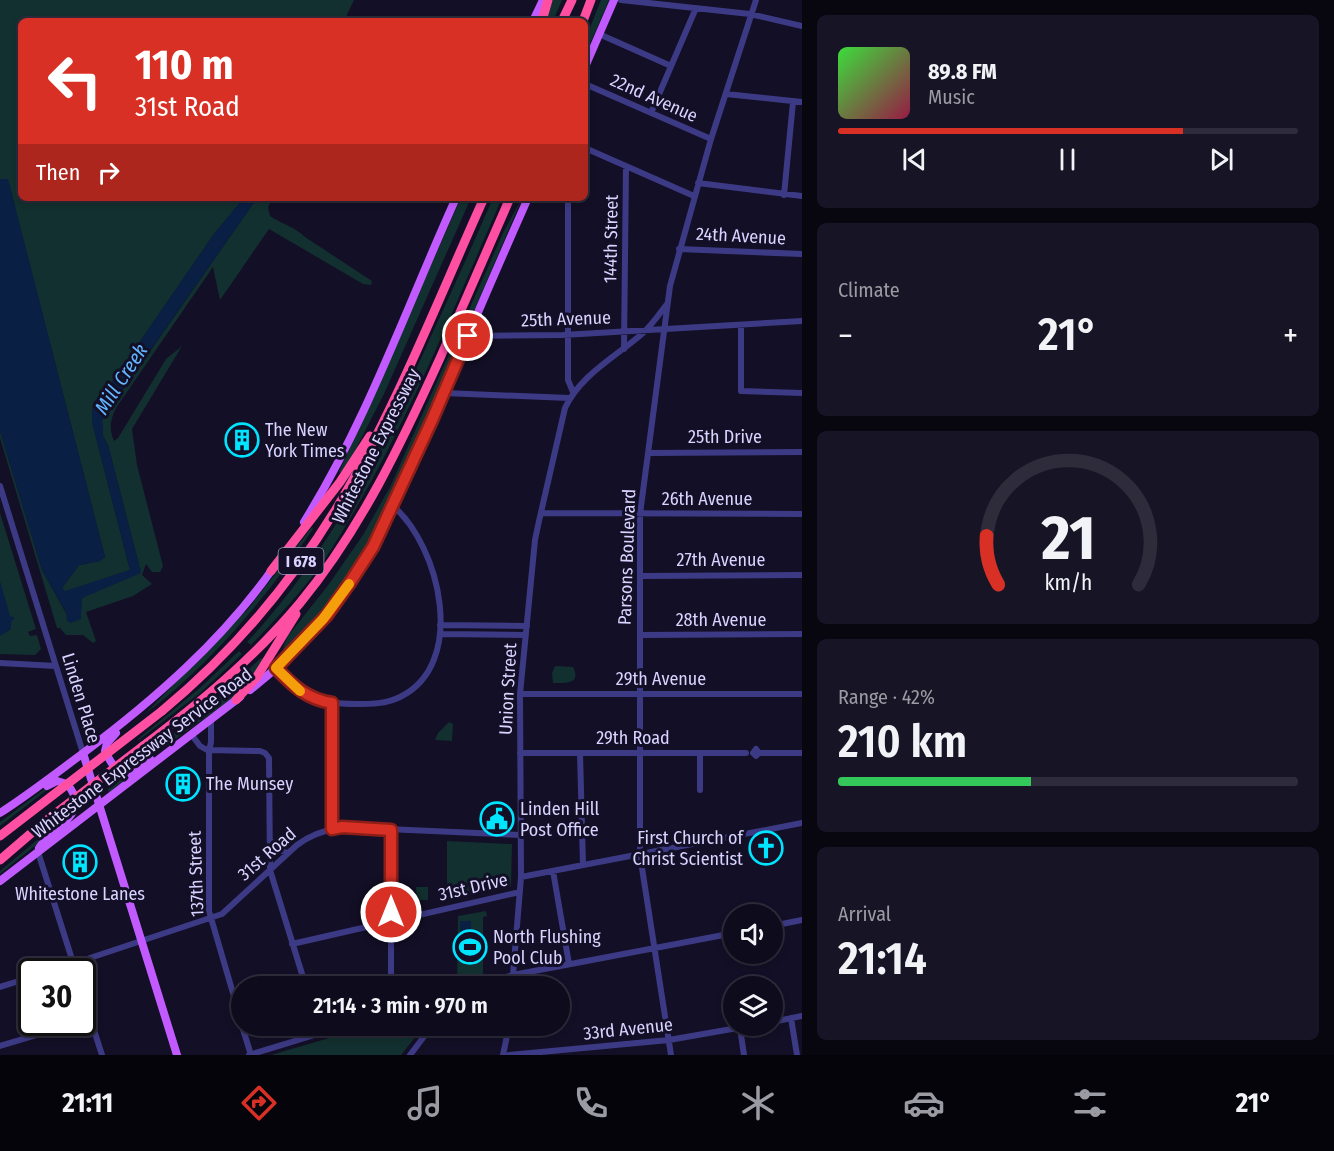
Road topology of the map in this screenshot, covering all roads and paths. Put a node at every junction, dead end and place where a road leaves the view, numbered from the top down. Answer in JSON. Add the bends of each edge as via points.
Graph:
{"nodes":[{"id":1,"x":543,"y":0,"type":"edge"},
{"id":2,"x":548,"y":0,"type":"edge"},
{"id":3,"x":572,"y":0,"type":"edge"},
{"id":4,"x":591,"y":0,"type":"edge"},
{"id":5,"x":614,"y":0,"type":"edge"},
{"id":6,"x":621,"y":0,"type":"edge"},
{"id":7,"x":756,"y":0,"type":"edge"},
{"id":8,"x":696,"y":8,"type":"junction"},
{"id":9,"x":750,"y":14,"type":"junction"},
{"id":10,"x":534,"y":18,"type":"edge"},
{"id":11,"x":543,"y":18,"type":"edge"},
{"id":12,"x":563,"y":18,"type":"edge"},
{"id":13,"x":584,"y":18,"type":"edge"},
{"id":14,"x":801,"y":26,"type":"edge"},
{"id":15,"x":599,"y":34,"type":"junction"},
{"id":16,"x":588,"y":60,"type":"edge"},
{"id":17,"x":671,"y":66,"type":"junction"},
{"id":18,"x":588,"y":85,"type":"edge"},
{"id":19,"x":726,"y":94,"type":"junction"},
{"id":20,"x":793,"y":102,"type":"junction"},
{"id":21,"x":801,"y":102,"type":"edge"},
{"id":22,"x":651,"y":113,"type":"junction"},
{"id":23,"x":711,"y":139,"type":"junction"},
{"id":24,"x":588,"y":149,"type":"edge"},
{"id":25,"x":626,"y":166,"type":"junction"},
{"id":26,"x":698,"y":183,"type":"junction"},
{"id":27,"x":784,"y":195,"type":"junction"},
{"id":28,"x":694,"y":196,"type":"junction"},
{"id":29,"x":801,"y":196,"type":"edge"},
{"id":30,"x":455,"y":201,"type":"edge"},
{"id":31,"x":481,"y":201,"type":"edge"},
{"id":32,"x":511,"y":201,"type":"edge"},
{"id":33,"x":527,"y":201,"type":"edge"},
{"id":34,"x":568,"y":201,"type":"edge"},
{"id":35,"x":679,"y":249,"type":"junction"},
{"id":36,"x":801,"y":254,"type":"edge"},
{"id":37,"x":668,"y":303,"type":"junction"},
{"id":38,"x":801,"y":321,"type":"edge"},
{"id":39,"x":741,"y":325,"type":"junction"},
{"id":40,"x":646,"y":330,"type":"junction"},
{"id":41,"x":665,"y":330,"type":"junction"},
{"id":42,"x":625,"y":332,"type":"junction"},
{"id":43,"x":567,"y":334,"type":"junction"},
{"id":44,"x":468,"y":336,"type":"junction"},
{"id":45,"x":624,"y":349,"type":"junction"},
{"id":46,"x":402,"y":382,"type":"junction"},
{"id":47,"x":444,"y":393,"type":"junction"},
{"id":48,"x":801,"y":393,"type":"edge"},
{"id":49,"x":571,"y":395,"type":"junction"},
{"id":50,"x":801,"y":452,"type":"edge"},
{"id":51,"x":648,"y":453,"type":"junction"},
{"id":52,"x":0,"y":486,"type":"edge"},
{"id":53,"x":393,"y":506,"type":"junction"},
{"id":54,"x":541,"y":513,"type":"junction"},
{"id":55,"x":640,"y":514,"type":"junction"},
{"id":56,"x":801,"y":514,"type":"edge"},
{"id":57,"x":328,"y":567,"type":"junction"},
{"id":58,"x":271,"y":571,"type":"junction"},
{"id":59,"x":801,"y":575,"type":"edge"},
{"id":60,"x":640,"y":576,"type":"junction"},
{"id":61,"x":440,"y":625,"type":"junction"},
{"id":62,"x":527,"y":626,"type":"junction"},
{"id":63,"x":440,"y":634,"type":"junction"},
{"id":64,"x":640,"y":634,"type":"junction"},
{"id":65,"x":801,"y":634,"type":"edge"},
{"id":66,"x":526,"y":635,"type":"junction"},
{"id":67,"x":0,"y":663,"type":"edge"},
{"id":68,"x":56,"y":666,"type":"junction"},
{"id":69,"x":276,"y":668,"type":"junction"},
{"id":70,"x":520,"y":694,"type":"junction"},
{"id":71,"x":640,"y":694,"type":"junction"},
{"id":72,"x":801,"y":694,"type":"edge"},
{"id":73,"x":236,"y":700,"type":"junction"},
{"id":74,"x":332,"y":703,"type":"junction"},
{"id":75,"x":211,"y":719,"type":"junction"},
{"id":76,"x":127,"y":720,"type":"junction"},
{"id":77,"x":192,"y":734,"type":"junction"},
{"id":78,"x":172,"y":749,"type":"junction"},
{"id":79,"x":208,"y":751,"type":"junction"},
{"id":80,"x":83,"y":753,"type":"junction"},
{"id":81,"x":520,"y":753,"type":"junction"},
{"id":82,"x":580,"y":753,"type":"junction"},
{"id":83,"x":640,"y":753,"type":"junction"},
{"id":84,"x":700,"y":753,"type":"junction"},
{"id":85,"x":746,"y":753,"type":"dead end"},
{"id":86,"x":759,"y":753,"type":"dead end"},
{"id":87,"x":801,"y":753,"type":"edge"},
{"id":88,"x":700,"y":790,"type":"dead end"},
{"id":89,"x":100,"y":806,"type":"junction"},
{"id":90,"x":0,"y":813,"type":"edge"},
{"id":91,"x":0,"y":819,"type":"edge"},
{"id":92,"x":801,"y":823,"type":"edge"},
{"id":93,"x":332,"y":829,"type":"junction"},
{"id":94,"x":391,"y":830,"type":"junction"},
{"id":95,"x":521,"y":835,"type":"junction"},
{"id":96,"x":0,"y":836,"type":"edge"},
{"id":97,"x":270,"y":839,"type":"junction"},
{"id":98,"x":38,"y":852,"type":"junction"},
{"id":99,"x":288,"y":853,"type":"junction"},
{"id":100,"x":640,"y":855,"type":"junction"},
{"id":101,"x":0,"y":860,"type":"edge"},
{"id":102,"x":584,"y":865,"type":"junction"},
{"id":103,"x":270,"y":870,"type":"junction"},
{"id":104,"x":553,"y":871,"type":"junction"},
{"id":105,"x":521,"y":877,"type":"junction"},
{"id":106,"x":0,"y":881,"type":"edge"},
{"id":107,"x":520,"y":892,"type":"junction"},
{"id":108,"x":211,"y":919,"type":"junction"},
{"id":109,"x":801,"y":920,"type":"edge"},
{"id":110,"x":391,"y":921,"type":"junction"},
{"id":111,"x":783,"y":924,"type":"edge"},
{"id":112,"x":723,"y":935,"type":"edge"},
{"id":113,"x":142,"y":942,"type":"junction"},
{"id":114,"x":292,"y":944,"type":"junction"},
{"id":115,"x":654,"y":948,"type":"junction"},
{"id":116,"x":72,"y":958,"type":"edge"},
{"id":117,"x":93,"y":958,"type":"edge"},
{"id":118,"x":569,"y":964,"type":"junction"},
{"id":119,"x":513,"y":975,"type":"junction"},
{"id":120,"x":302,"y":976,"type":"edge"},
{"id":121,"x":391,"y":976,"type":"edge"},
{"id":122,"x":510,"y":976,"type":"edge"},
{"id":123,"x":18,"y":981,"type":"edge"},
{"id":124,"x":0,"y":987,"type":"edge"},
{"id":125,"x":231,"y":987,"type":"edge"},
{"id":126,"x":801,"y":1016,"type":"edge"},
{"id":127,"x":791,"y":1018,"type":"junction"},
{"id":128,"x":783,"y":1020,"type":"edge"},
{"id":129,"x":723,"y":1031,"type":"edge"},
{"id":130,"x":33,"y":1036,"type":"edge"},
{"id":131,"x":96,"y":1036,"type":"edge"},
{"id":132,"x":245,"y":1036,"type":"edge"},
{"id":133,"x":310,"y":1036,"type":"edge"},
{"id":134,"x":424,"y":1036,"type":"edge"},
{"id":135,"x":507,"y":1036,"type":"edge"},
{"id":136,"x":741,"y":1036,"type":"edge"},
{"id":137,"x":669,"y":1040,"type":"junction"},
{"id":138,"x":0,"y":1046,"type":"edge"},
{"id":139,"x":543,"y":1054,"type":"edge"},
{"id":140,"x":102,"y":1055,"type":"edge"},
{"id":141,"x":177,"y":1055,"type":"edge"},
{"id":142,"x":250,"y":1055,"type":"edge"},
{"id":143,"x":410,"y":1055,"type":"edge"},
{"id":144,"x":503,"y":1055,"type":"edge"},
{"id":145,"x":509,"y":1055,"type":"edge"},
{"id":146,"x":671,"y":1055,"type":"edge"},
{"id":147,"x":744,"y":1055,"type":"edge"},
{"id":148,"x":797,"y":1055,"type":"edge"}],
"edges":[{"from":1,"to":10,"type":"main road"},
{"from":2,"to":11,"type":"highway"},
{"from":3,"to":12,"type":"highway"},
{"from":4,"to":13,"type":"highway"},
{"from":5,"to":15,"type":"main road"},
{"from":6,"to":8,"type":"street"},
{"from":7,"to":9,"type":"street","name":"Parsons Boulevard"},
{"from":8,"to":9,"type":"street"},
{"from":8,"to":17,"type":"street"},
{"from":9,"to":14,"type":"street"},
{"from":9,"to":19,"type":"street","name":"Parsons Boulevard"},
{"from":15,"to":16,"type":"main road"},
{"from":15,"to":17,"type":"street"},
{"from":17,"to":22,"type":"street"},
{"from":18,"to":22,"type":"street","name":"22nd Avenue"},
{"from":19,"to":20,"type":"street"},
{"from":19,"to":23,"type":"street","name":"Parsons Boulevard"},
{"from":20,"to":21,"type":"street"},
{"from":20,"to":27,"type":"street"},
{"from":22,"to":23,"type":"street","name":"22nd Avenue"},
{"from":23,"to":26,"type":"street","name":"Parsons Boulevard"},
{"from":24,"to":25,"type":"street"},
{"from":25,"to":28,"type":"street"},
{"from":25,"to":42,"type":"street","name":"144th Street"},
{"from":26,"to":27,"type":"street"},
{"from":26,"to":28,"type":"street","name":"Parsons Boulevard"},
{"from":27,"to":29,"type":"street"},
{"from":28,"to":35,"type":"street","name":"Parsons Boulevard"},
{"from":30,"to":58,"type":"main road","name":"Whitestone Expressway Service Road","via":[[342,455],[312,510]]},
{"from":31,"to":46,"type":"highway","name":"Whitestone Expressway","number":"I 678"},
{"from":32,"to":57,"type":"highway","name":"Whitestone Expressway","number":"I 678","via":[[405,432]]},
{"from":33,"to":44,"type":"main road","name":"Whitestone Expressway Service Road"},
{"from":34,"to":43,"type":"street"},
{"from":35,"to":36,"type":"street","name":"24th Avenue"},
{"from":35,"to":37,"type":"street","name":"Parsons Boulevard"},
{"from":37,"to":40,"type":"street"},
{"from":37,"to":41,"type":"street","name":"Parsons Boulevard"},
{"from":38,"to":39,"type":"street","name":"25th Avenue"},
{"from":39,"to":41,"type":"street","name":"25th Avenue"},
{"from":39,"to":48,"type":"street","via":[[741,391]]},
{"from":40,"to":41,"type":"street","name":"25th Avenue"},
{"from":40,"to":42,"type":"street","name":"25th Avenue"},
{"from":40,"to":45,"type":"street"},
{"from":41,"to":51,"type":"street","name":"Parsons Boulevard"},
{"from":42,"to":43,"type":"street","name":"25th Avenue"},
{"from":42,"to":45,"type":"street","name":"144th Street"},
{"from":43,"to":44,"type":"street","name":"25th Avenue"},
{"from":43,"to":49,"type":"street"},
{"from":44,"to":47,"type":"main road","name":"Whitestone Expressway Service Road"},
{"from":45,"to":49,"type":"street"},
{"from":46,"to":58,"type":"highway","via":[[348,471]]},
{"from":46,"to":96,"type":"highway","name":"Whitestone Expressway","number":"I 678","bridge":true,"via":[[353,480],[300,564],[237,641],[162,711]]},
{"from":47,"to":49,"type":"street"},
{"from":47,"to":53,"type":"main road","name":"Whitestone Expressway Service Road"},
{"from":49,"to":54,"type":"street","name":"Union Street"},
{"from":50,"to":51,"type":"street","name":"25th Drive"},
{"from":51,"to":55,"type":"street","name":"Parsons Boulevard"},
{"from":52,"to":68,"type":"street","name":"Linden Place"},
{"from":53,"to":61,"type":"street","via":[[412,529],[430,564],[438,594]]},
{"from":53,"to":69,"type":"main road","name":"Whitestone Expressway Service Road","via":[[373,547],[335,604]]},
{"from":54,"to":55,"type":"street","name":"26th Avenue"},
{"from":54,"to":62,"type":"street","name":"Union Street"},
{"from":55,"to":56,"type":"street","name":"26th Avenue"},
{"from":55,"to":60,"type":"street","name":"Parsons Boulevard"},
{"from":57,"to":73,"type":"highway","via":[[256,678]]},
{"from":57,"to":101,"type":"highway","name":"Whitestone Expressway","number":"I 678","bridge":true,"via":[[244,663]]},
{"from":58,"to":76,"type":"main road","name":"Whitestone Expressway Service Road","via":[[207,647]]},
{"from":59,"to":60,"type":"street","name":"27th Avenue"},
{"from":60,"to":64,"type":"street","name":"Parsons Boulevard"},
{"from":61,"to":62,"type":"street"},
{"from":61,"to":63,"type":"street"},
{"from":62,"to":66,"type":"street","name":"Union Street"},
{"from":63,"to":66,"type":"street"},
{"from":63,"to":74,"type":"street","via":[[430,670],[408,693],[380,703]]},
{"from":64,"to":65,"type":"street","name":"28th Avenue"},
{"from":64,"to":71,"type":"street","name":"Parsons Boulevard"},
{"from":66,"to":70,"type":"street","name":"Union Street"},
{"from":67,"to":68,"type":"street"},
{"from":68,"to":80,"type":"street","name":"Linden Place"},
{"from":69,"to":73,"type":"main road","name":"Whitestone Expressway Service Road"},
{"from":69,"to":74,"type":"street","via":[[306,696]]},
{"from":70,"to":71,"type":"street","name":"29th Avenue"},
{"from":70,"to":81,"type":"street","name":"Union Street"},
{"from":71,"to":72,"type":"street","name":"29th Avenue"},
{"from":71,"to":83,"type":"street","name":"Parsons Boulevard"},
{"from":73,"to":75,"type":"main road","name":"Whitestone Expressway Service Road"},
{"from":74,"to":93,"type":"street"},
{"from":75,"to":77,"type":"main road","name":"Whitestone Expressway Service Road"},
{"from":75,"to":79,"type":"street","name":"137th Street"},
{"from":76,"to":78,"type":"main road","via":[[105,749],[122,773],[132,773]]},
{"from":76,"to":80,"type":"main road","name":"Whitestone Expressway Service Road"},
{"from":77,"to":78,"type":"main road","name":"Whitestone Expressway Service Road"},
{"from":77,"to":79,"type":"street"},
{"from":78,"to":89,"type":"main road","name":"Whitestone Expressway Service Road"},
{"from":79,"to":97,"type":"street","via":[[256,750],[266,754],[270,765]]},
{"from":79,"to":108,"type":"street","name":"137th Street"},
{"from":80,"to":89,"type":"main road","name":"Linden Place"},
{"from":80,"to":90,"type":"main road","name":"Whitestone Expressway Service Road"},
{"from":81,"to":82,"type":"street","name":"29th Road"},
{"from":81,"to":95,"type":"street","name":"Union Street"},
{"from":82,"to":83,"type":"street","name":"29th Road"},
{"from":82,"to":102,"type":"street"},
{"from":83,"to":84,"type":"street","name":"29th Road"},
{"from":83,"to":100,"type":"street","name":"Parsons Boulevard"},
{"from":84,"to":85,"type":"street","name":"29th Road"},
{"from":84,"to":88,"type":"street"},
{"from":86,"to":87,"type":"street"},
{"from":89,"to":98,"type":"main road","name":"Whitestone Expressway Service Road"},
{"from":89,"to":113,"type":"main road","name":"Linden Place"},
{"from":91,"to":98,"type":"main road","via":[[51,783],[67,784],[74,797],[72,815],[44,841]]},
{"from":92,"to":100,"type":"street"},
{"from":93,"to":94,"type":"street","name":"31st Road"},
{"from":93,"to":99,"type":"street","name":"31st Road","via":[[306,839]]},
{"from":94,"to":95,"type":"street","name":"31st Road"},
{"from":94,"to":110,"type":"street"},
{"from":95,"to":105,"type":"street","name":"Union Street"},
{"from":97,"to":99,"type":"street","via":[[278,850]]},
{"from":97,"to":103,"type":"street"},
{"from":98,"to":106,"type":"main road","name":"Whitestone Expressway Service Road"},
{"from":98,"to":116,"type":"street"},
{"from":99,"to":103,"type":"street","name":"31st Road"},
{"from":100,"to":102,"type":"street"},
{"from":100,"to":115,"type":"street","name":"Parsons Boulevard"},
{"from":102,"to":104,"type":"street"},
{"from":103,"to":108,"type":"street","name":"31st Road","via":[[222,914]]},
{"from":103,"to":114,"type":"street"},
{"from":104,"to":105,"type":"street"},
{"from":104,"to":118,"type":"street"},
{"from":105,"to":107,"type":"street","name":"Union Street"},
{"from":107,"to":110,"type":"street","name":"31st Drive"},
{"from":107,"to":119,"type":"street","name":"Union Street"},
{"from":108,"to":113,"type":"street","name":"31st Road"},
{"from":108,"to":125,"type":"street","name":"137th Street"},
{"from":109,"to":111,"type":"street"},
{"from":110,"to":114,"type":"street","name":"31st Drive"},
{"from":110,"to":121,"type":"street"},
{"from":112,"to":115,"type":"street"},
{"from":113,"to":117,"type":"street","name":"31st Road"},
{"from":113,"to":141,"type":"main road","name":"Linden Place"},
{"from":114,"to":120,"type":"street"},
{"from":115,"to":118,"type":"street"},
{"from":115,"to":137,"type":"street","name":"Parsons Boulevard"},
{"from":118,"to":119,"type":"street"},
{"from":119,"to":122,"type":"street"},
{"from":123,"to":124,"type":"street"},
{"from":126,"to":127,"type":"street"},
{"from":127,"to":128,"type":"street"},
{"from":127,"to":148,"type":"street"},
{"from":129,"to":137,"type":"street","name":"33rd Avenue"},
{"from":130,"to":138,"type":"street"},
{"from":131,"to":140,"type":"street"},
{"from":132,"to":142,"type":"street","name":"137th Street"},
{"from":133,"to":142,"type":"street"},
{"from":134,"to":143,"type":"street"},
{"from":135,"to":144,"type":"street"},
{"from":136,"to":147,"type":"street"},
{"from":137,"to":139,"type":"street","name":"33rd Avenue"},
{"from":137,"to":146,"type":"street","name":"Parsons Boulevard"},
{"from":139,"to":145,"type":"street","name":"33rd Avenue"}]}
